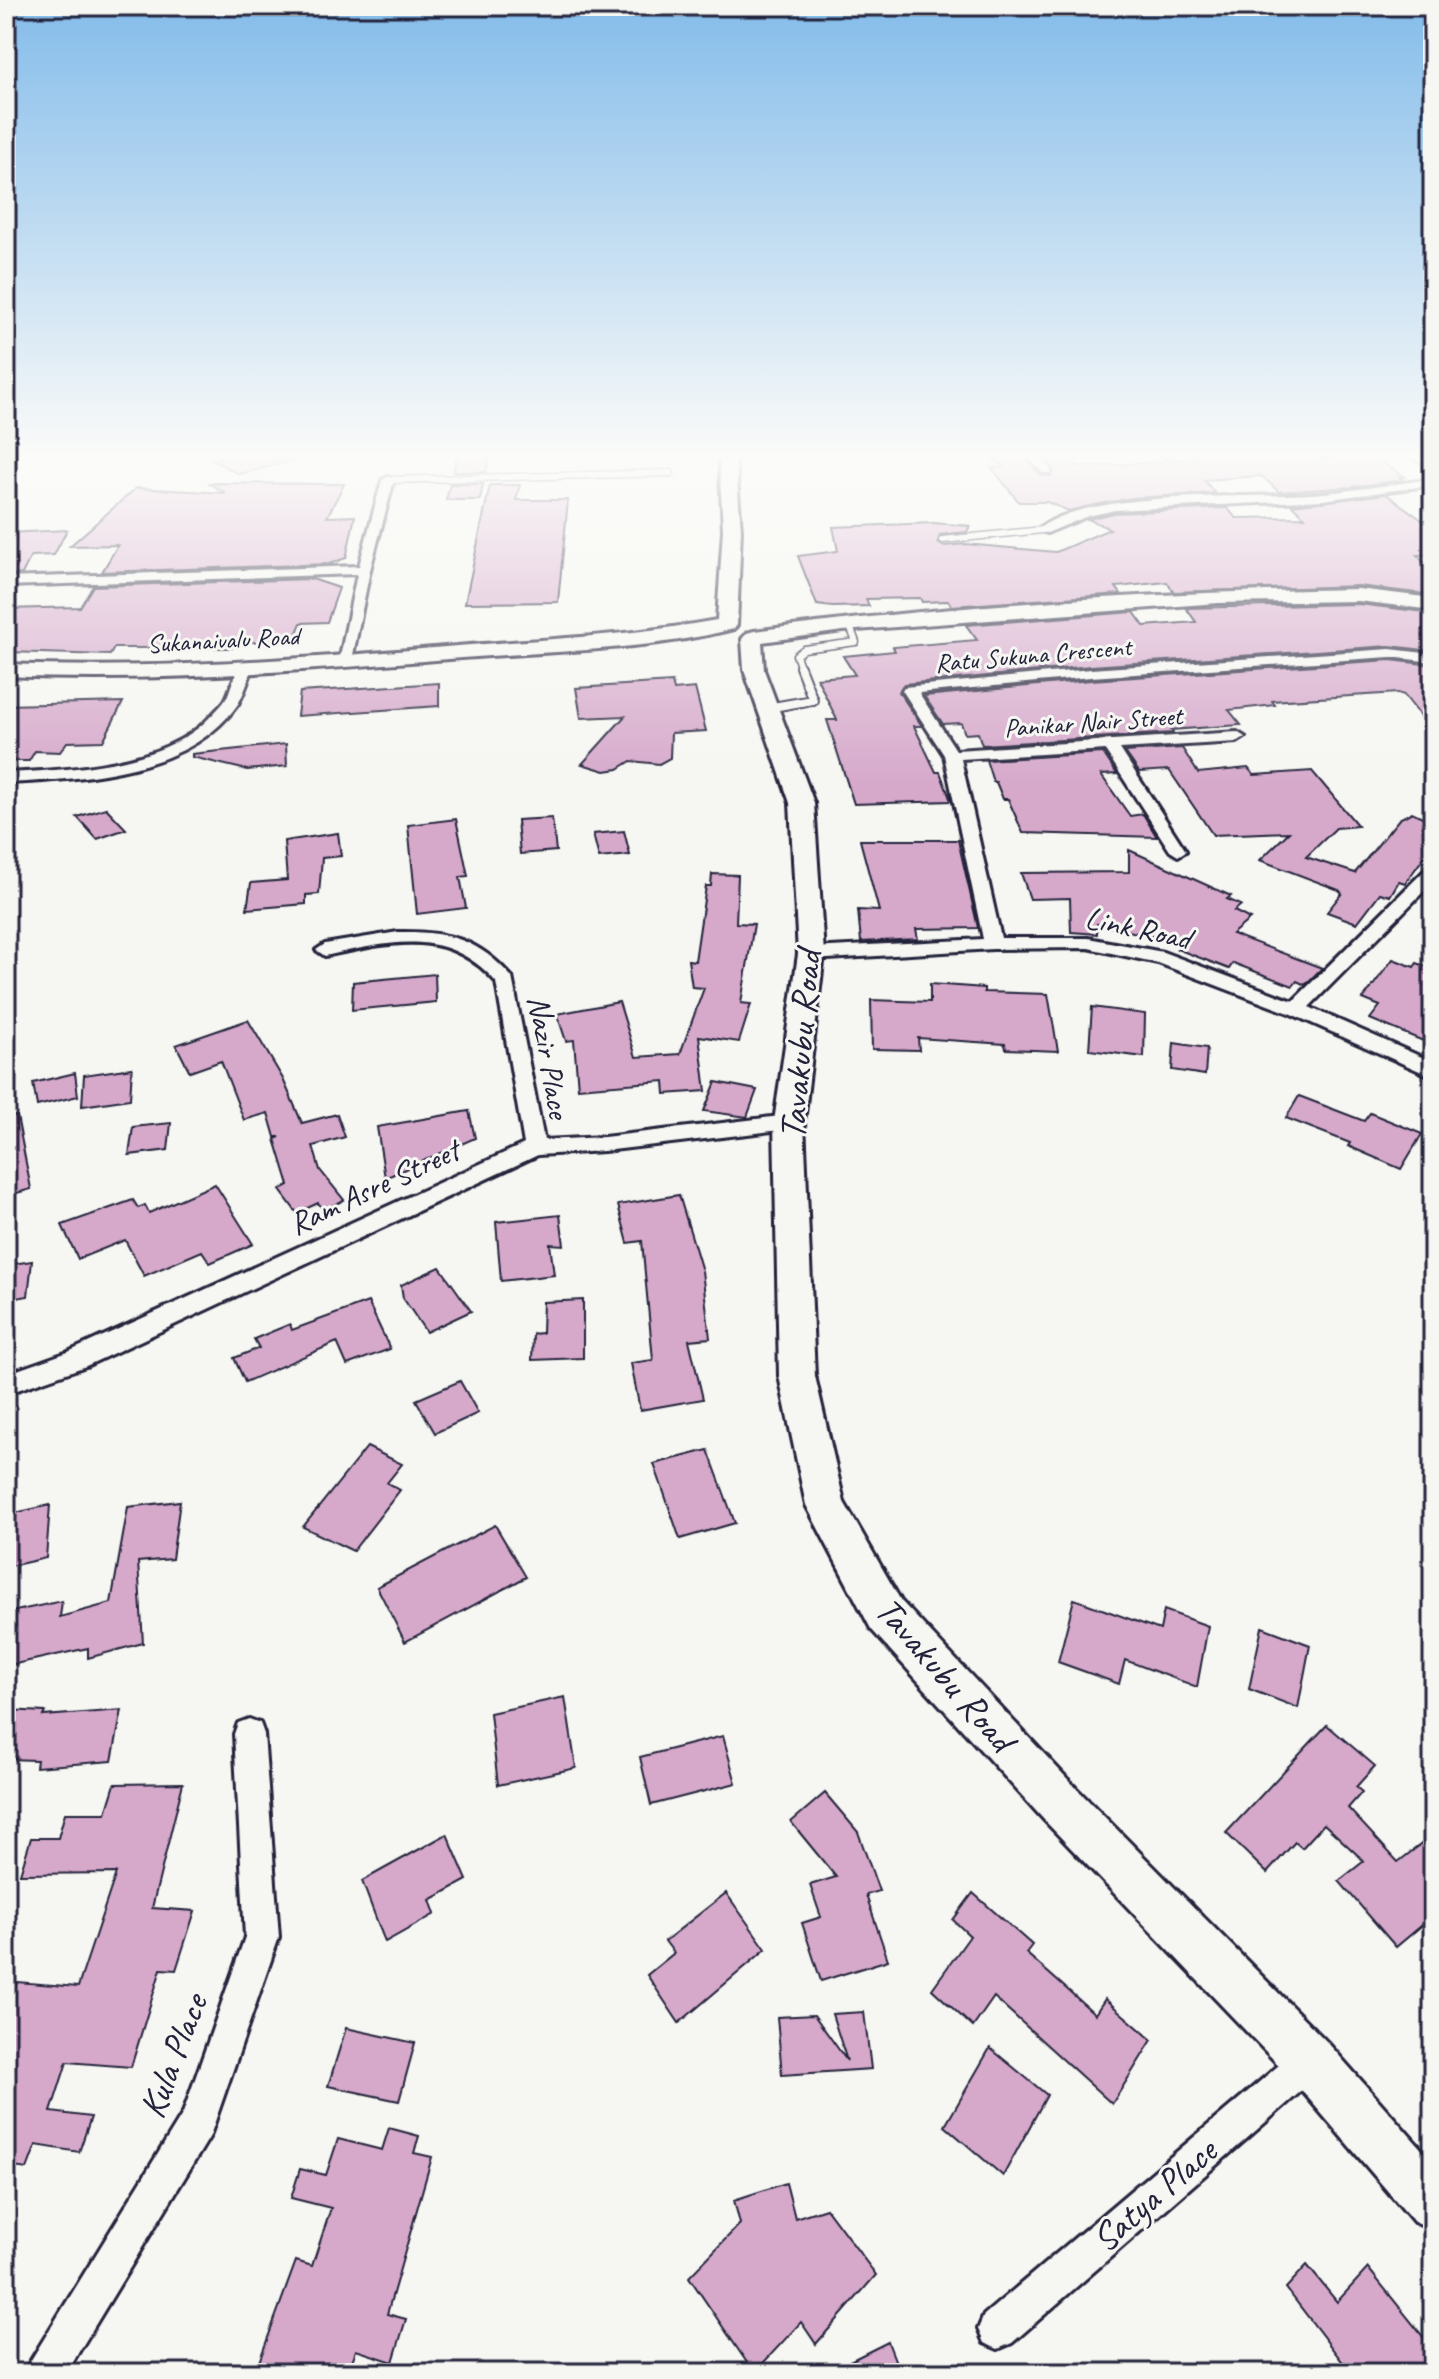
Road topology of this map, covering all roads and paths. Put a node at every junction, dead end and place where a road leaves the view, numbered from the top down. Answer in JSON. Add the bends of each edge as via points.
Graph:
{"nodes":[{"id":1,"x":366,"y":563,"type":"edge"},
{"id":2,"x":731,"y":563,"type":"edge"},
{"id":3,"x":364,"y":570,"type":"junction"},
{"id":4,"x":6,"y":582,"type":"edge"},
{"id":5,"x":1433,"y":604,"type":"edge"},
{"id":6,"x":846,"y":625,"type":"junction"},
{"id":7,"x":741,"y":636,"type":"junction"},
{"id":8,"x":1433,"y":658,"type":"edge"},
{"id":9,"x":346,"y":662,"type":"junction"},
{"id":10,"x":6,"y":670,"type":"edge"},
{"id":11,"x":245,"y":670,"type":"junction"},
{"id":12,"x":767,"y":708,"type":"junction"},
{"id":13,"x":1237,"y":737,"type":"dead end"},
{"id":14,"x":1109,"y":744,"type":"junction"},
{"id":15,"x":952,"y":755,"type":"junction"},
{"id":16,"x":6,"y":778,"type":"edge"},
{"id":17,"x":1178,"y":851,"type":"dead end"},
{"id":18,"x":1430,"y":875,"type":"dead end"},
{"id":19,"x":993,"y":944,"type":"junction"},
{"id":20,"x":325,"y":950,"type":"dead end"},
{"id":21,"x":811,"y":954,"type":"junction"},
{"id":22,"x":1296,"y":1009,"type":"junction"},
{"id":23,"x":1433,"y":1070,"type":"edge"},
{"id":24,"x":789,"y":1122,"type":"junction"},
{"id":25,"x":535,"y":1148,"type":"junction"},
{"id":26,"x":6,"y":1384,"type":"edge"},
{"id":27,"x":249,"y":1734,"type":"dead end"},
{"id":28,"x":1310,"y":2061,"type":"junction"},
{"id":29,"x":1433,"y":2203,"type":"edge"},
{"id":30,"x":998,"y":2329,"type":"dead end"},
{"id":31,"x":43,"y":2373,"type":"edge"}],
"edges":[{"from":1,"to":3,"type":"street"},
{"from":2,"to":7,"type":"main road","name":"Tavakubu Road"},
{"from":3,"to":4,"type":"street"},
{"from":3,"to":9,"type":"street"},
{"from":5,"to":6,"type":"main road","name":"Sukanaivalu Road","via":[[1358,595],[1219,597]]},
{"from":6,"to":7,"type":"main road","name":"Sukanaivalu Road"},
{"from":6,"to":12,"type":"lane","via":[[856,642],[804,649],[796,655],[813,700]]},
{"from":7,"to":9,"type":"main road","name":"Sukanaivalu Road","via":[[586,642]]},
{"from":7,"to":12,"type":"main road","name":"Tavakubu Road"},
{"from":8,"to":15,"type":"street","name":"Ratu Sukuna Crescent","via":[[1390,653],[909,690]]},
{"from":9,"to":11,"type":"main road","name":"Sukanaivalu Road"},
{"from":10,"to":11,"type":"main road","name":"Sukanaivalu Road"},
{"from":11,"to":16,"type":"street","via":[[226,710],[180,746],[98,771]]},
{"from":12,"to":21,"type":"main road","name":"Tavakubu Road","via":[[802,803]]},
{"from":13,"to":14,"type":"street","name":"Panikar Nair Street"},
{"from":14,"to":15,"type":"street","name":"Panikar Nair Street"},
{"from":14,"to":17,"type":"street"},
{"from":15,"to":19,"type":"street","name":"Ratu Sukuna Crescent"},
{"from":18,"to":22,"type":"street"},
{"from":19,"to":21,"type":"street","name":"Link Road"},
{"from":19,"to":22,"type":"street","name":"Link Road","via":[[1088,943],[1163,958]]},
{"from":20,"to":25,"type":"street","name":"Nazir Place","via":[[423,934],[470,949],[495,966],[505,981]]},
{"from":21,"to":24,"type":"main road","name":"Tavakubu Road"},
{"from":22,"to":23,"type":"street","name":"Link Road"},
{"from":24,"to":25,"type":"street","name":"Ram Asre Street"},
{"from":24,"to":28,"type":"main road","name":"Tavakubu Road","via":[[797,1376],[825,1505],[840,1533],[886,1615],[1061,1805]]},
{"from":25,"to":26,"type":"street","name":"Ram Asre Street","via":[[77,1359]]},
{"from":27,"to":31,"type":"street","name":"Kula Place","via":[[262,1937],[197,2123]]},
{"from":28,"to":29,"type":"main road","name":"Tavakubu Road"},
{"from":28,"to":30,"type":"street","name":"Satya Place"}]}
